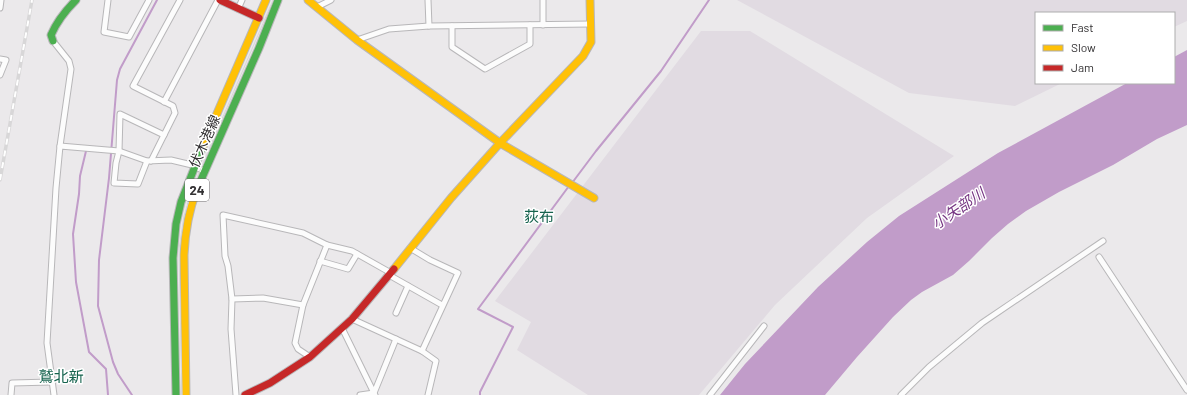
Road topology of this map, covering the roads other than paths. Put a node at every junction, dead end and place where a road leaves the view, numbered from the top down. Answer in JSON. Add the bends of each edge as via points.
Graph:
{"nodes":[{"id":1,"x":1,"y":0,"type":"edge"},
{"id":2,"x":76,"y":0,"type":"edge"},
{"id":3,"x":108,"y":0,"type":"edge"},
{"id":4,"x":149,"y":0,"type":"edge"},
{"id":5,"x":180,"y":0,"type":"edge"},
{"id":6,"x":219,"y":0,"type":"edge"},
{"id":7,"x":242,"y":0,"type":"edge"},
{"id":8,"x":266,"y":0,"type":"edge"},
{"id":9,"x":278,"y":0,"type":"edge"},
{"id":10,"x":308,"y":0,"type":"edge"},
{"id":11,"x":331,"y":0,"type":"edge"},
{"id":12,"x":428,"y":0,"type":"edge"},
{"id":13,"x":543,"y":0,"type":"edge"},
{"id":14,"x":590,"y":0,"type":"edge"},
{"id":15,"x":317,"y":7,"type":"junction"},
{"id":16,"x":0,"y":8,"type":"edge"},
{"id":17,"x":238,"y":9,"type":"junction"},
{"id":18,"x":259,"y":18,"type":"junction"},
{"id":19,"x":591,"y":24,"type":"junction"},
{"id":20,"x":530,"y":25,"type":"junction"},
{"id":21,"x":543,"y":25,"type":"junction"},
{"id":22,"x":429,"y":26,"type":"junction"},
{"id":23,"x":452,"y":26,"type":"junction"},
{"id":24,"x":357,"y":40,"type":"junction"},
{"id":25,"x":53,"y":41,"type":"joint"},
{"id":26,"x":0,"y":59,"type":"edge"},
{"id":27,"x":0,"y":75,"type":"edge"},
{"id":28,"x":164,"y":102,"type":"junction"},
{"id":29,"x":164,"y":135,"type":"junction"},
{"id":30,"x":500,"y":143,"type":"junction"},
{"id":31,"x":60,"y":146,"type":"junction"},
{"id":32,"x":119,"y":151,"type":"junction"},
{"id":33,"x":149,"y":161,"type":"junction"},
{"id":34,"x":194,"y":167,"type":"junction"},
{"id":35,"x":204,"y":171,"type":"junction"},
{"id":36,"x":594,"y":198,"type":"dead end"},
{"id":37,"x":1103,"y":241,"type":"dead end"},
{"id":38,"x":327,"y":245,"type":"junction"},
{"id":39,"x":410,"y":248,"type":"junction"},
{"id":40,"x":357,"y":254,"type":"junction"},
{"id":41,"x":1099,"y":258,"type":"dead end"},
{"id":42,"x":320,"y":261,"type":"junction"},
{"id":43,"x":390,"y":274,"type":"junction"},
{"id":44,"x":408,"y":286,"type":"junction"},
{"id":45,"x":232,"y":299,"type":"junction"},
{"id":46,"x":303,"y":305,"type":"junction"},
{"id":47,"x":442,"y":305,"type":"junction"},
{"id":48,"x":396,"y":314,"type":"dead end"},
{"id":49,"x":352,"y":319,"type":"junction"},
{"id":50,"x":764,"y":326,"type":"dead end"},
{"id":51,"x":342,"y":328,"type":"junction"},
{"id":52,"x":396,"y":339,"type":"junction"},
{"id":53,"x":422,"y":351,"type":"junction"},
{"id":54,"x":310,"y":357,"type":"junction"},
{"id":55,"x":51,"y":382,"type":"junction"},
{"id":56,"x":1187,"y":390,"type":"edge"},
{"id":57,"x":248,"y":394,"type":"edge"},
{"id":58,"x":374,"y":394,"type":"edge"},
{"id":59,"x":11,"y":395,"type":"edge"},
{"id":60,"x":54,"y":395,"type":"edge"},
{"id":61,"x":176,"y":395,"type":"edge"},
{"id":62,"x":186,"y":395,"type":"edge"},
{"id":63,"x":236,"y":395,"type":"edge"},
{"id":64,"x":360,"y":395,"type":"edge"},
{"id":65,"x":428,"y":395,"type":"edge"},
{"id":66,"x":710,"y":395,"type":"edge"},
{"id":67,"x":901,"y":395,"type":"edge"}],
"edges":[{"from":1,"to":16,"type":"street"},
{"from":2,"to":25,"type":"street","via":[[54,29],[51,35]]},
{"from":3,"to":4,"type":"street","via":[[104,32],[129,37]]},
{"from":5,"to":28,"type":"street","via":[[133,86]]},
{"from":6,"to":17,"type":"street"},
{"from":6,"to":28,"type":"street"},
{"from":7,"to":17,"type":"street"},
{"from":8,"to":18,"type":"street","name":"伏木港線","number":"24"},
{"from":9,"to":35,"type":"street","name":"伏木港線","number":"24"},
{"from":10,"to":15,"type":"street"},
{"from":11,"to":15,"type":"street"},
{"from":12,"to":22,"type":"street"},
{"from":13,"to":21,"type":"street"},
{"from":14,"to":19,"type":"street"},
{"from":15,"to":24,"type":"street"},
{"from":17,"to":18,"type":"street"},
{"from":18,"to":34,"type":"street","name":"伏木港線","number":"24"},
{"from":19,"to":21,"type":"street"},
{"from":19,"to":30,"type":"street","via":[[591,42],[583,56]]},
{"from":20,"to":21,"type":"street"},
{"from":20,"to":23,"type":"street"},
{"from":20,"to":23,"type":"street","via":[[530,44],[485,69],[452,47]]},
{"from":22,"to":23,"type":"street"},
{"from":22,"to":24,"type":"street","via":[[389,29]]},
{"from":24,"to":30,"type":"street"},
{"from":25,"to":31,"type":"street","via":[[69,61],[71,69]]},
{"from":26,"to":27,"type":"street","via":[[6,60]]},
{"from":28,"to":29,"type":"street","via":[[173,106],[175,113]]},
{"from":29,"to":32,"type":"street","via":[[120,114]]},
{"from":29,"to":33,"type":"street"},
{"from":30,"to":36,"type":"street"},
{"from":30,"to":39,"type":"street"},
{"from":31,"to":32,"type":"street"},
{"from":31,"to":55,"type":"street","via":[[47,343]]},
{"from":32,"to":33,"type":"street"},
{"from":32,"to":33,"type":"street","via":[[114,183],[138,184]]},
{"from":33,"to":34,"type":"street","via":[[171,160]]},
{"from":34,"to":35,"type":"street"},
{"from":34,"to":61,"type":"street","name":"伏木港線","number":"24","via":[[181,202],[174,242]]},
{"from":35,"to":62,"type":"street","name":"伏木港線","number":"24","via":[[191,204],[185,239]]},
{"from":37,"to":67,"type":"street","via":[[982,323],[929,367]]},
{"from":38,"to":40,"type":"street"},
{"from":38,"to":42,"type":"street"},
{"from":38,"to":45,"type":"street","via":[[303,233],[223,215],[225,256]]},
{"from":39,"to":43,"type":"street"},
{"from":39,"to":47,"type":"street","via":[[458,273]]},
{"from":40,"to":42,"type":"street","via":[[348,270]]},
{"from":40,"to":43,"type":"street"},
{"from":41,"to":56,"type":"street"},
{"from":42,"to":46,"type":"street"},
{"from":43,"to":44,"type":"street"},
{"from":43,"to":49,"type":"street"},
{"from":44,"to":47,"type":"street"},
{"from":44,"to":48,"type":"street"},
{"from":45,"to":46,"type":"street","via":[[263,298]]},
{"from":45,"to":63,"type":"street","via":[[231,330]]},
{"from":46,"to":54,"type":"street","via":[[295,343],[298,349]]},
{"from":47,"to":53,"type":"street"},
{"from":49,"to":51,"type":"street"},
{"from":49,"to":52,"type":"street"},
{"from":50,"to":66,"type":"street"},
{"from":51,"to":54,"type":"street"},
{"from":51,"to":58,"type":"street"},
{"from":52,"to":53,"type":"street"},
{"from":52,"to":58,"type":"street"},
{"from":53,"to":65,"type":"street","via":[[436,361]]},
{"from":54,"to":57,"type":"street"},
{"from":55,"to":59,"type":"street","via":[[12,382]]},
{"from":55,"to":60,"type":"street"},
{"from":58,"to":64,"type":"street"}]}
